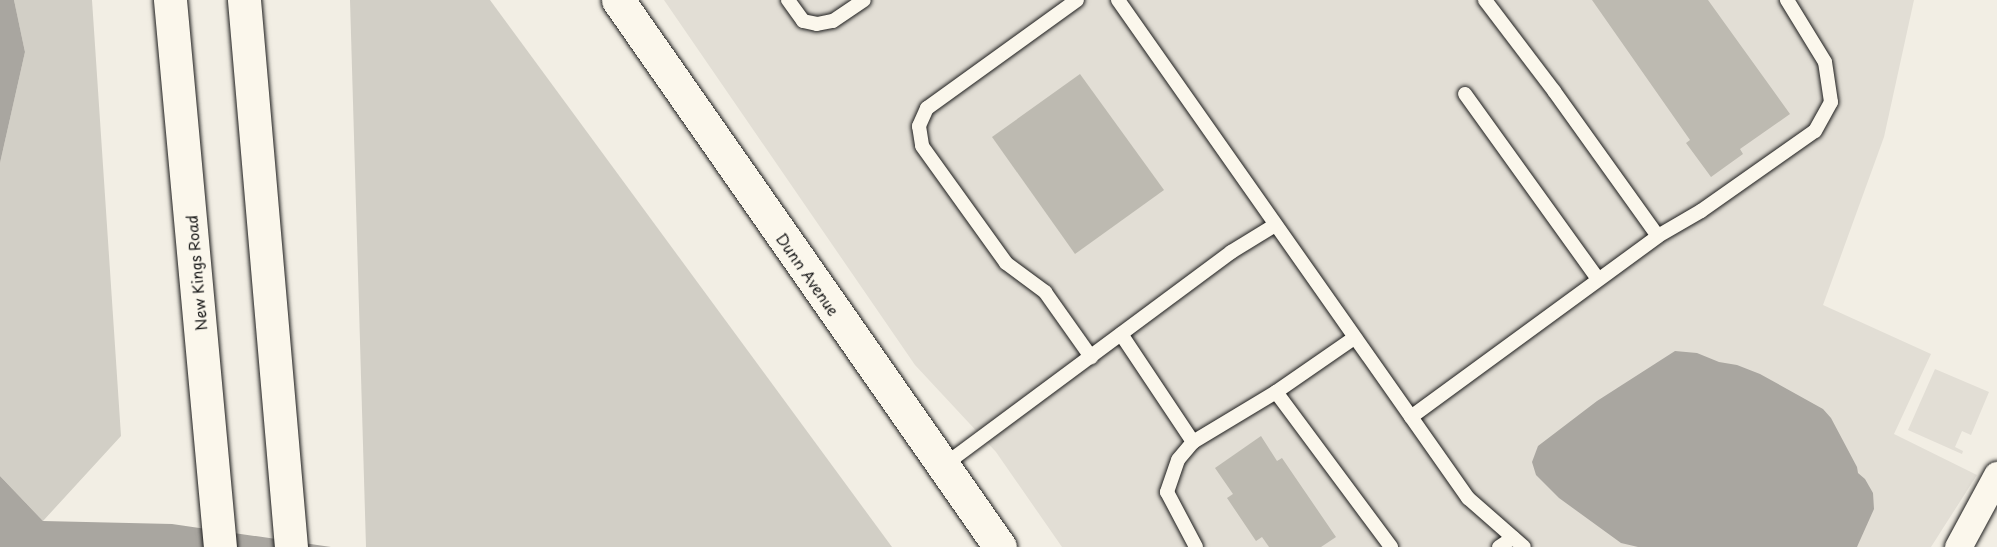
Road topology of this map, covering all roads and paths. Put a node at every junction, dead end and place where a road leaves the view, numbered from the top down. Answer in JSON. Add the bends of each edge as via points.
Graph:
{"nodes":[{"id":1,"x":170,"y":0,"type":"edge"},
{"id":2,"x":244,"y":0,"type":"edge"},
{"id":3,"x":618,"y":0,"type":"edge"},
{"id":4,"x":788,"y":0,"type":"edge"},
{"id":5,"x":864,"y":0,"type":"edge"},
{"id":6,"x":1077,"y":0,"type":"edge"},
{"id":7,"x":1118,"y":0,"type":"edge"},
{"id":8,"x":1485,"y":0,"type":"edge"},
{"id":9,"x":1787,"y":0,"type":"edge"},
{"id":10,"x":1465,"y":94,"type":"dead end"},
{"id":11,"x":1275,"y":225,"type":"junction"},
{"id":12,"x":1658,"y":236,"type":"junction"},
{"id":13,"x":1598,"y":279,"type":"junction"},
{"id":14,"x":1121,"y":334,"type":"junction"},
{"id":15,"x":1354,"y":338,"type":"junction"},
{"id":16,"x":1091,"y":357,"type":"junction"},
{"id":17,"x":1276,"y":392,"type":"junction"},
{"id":18,"x":1411,"y":417,"type":"junction"},
{"id":19,"x":1193,"y":442,"type":"junction"},
{"id":20,"x":943,"y":466,"type":"junction"},
{"id":21,"x":1997,"y":475,"type":"edge"},
{"id":22,"x":1519,"y":542,"type":"edge"},
{"id":23,"x":220,"y":547,"type":"edge"},
{"id":24,"x":291,"y":547,"type":"edge"},
{"id":25,"x":1000,"y":547,"type":"edge"},
{"id":26,"x":1196,"y":547,"type":"edge"},
{"id":27,"x":1391,"y":547,"type":"edge"},
{"id":28,"x":1499,"y":547,"type":"edge"},
{"id":29,"x":1958,"y":547,"type":"edge"}],
"edges":[{"from":1,"to":23,"type":"main road","name":"New Kings Road"},
{"from":2,"to":24,"type":"main road"},
{"from":3,"to":20,"type":"main road","name":"Dunn Avenue"},
{"from":4,"to":5,"type":"lane","via":[[803,21],[817,24],[833,21]]},
{"from":6,"to":16,"type":"lane","via":[[927,108],[919,126],[922,146],[1006,263],[1045,292]]},
{"from":7,"to":11,"type":"lane"},
{"from":8,"to":12,"type":"lane"},
{"from":9,"to":12,"type":"lane","via":[[1825,62],[1832,102],[1815,131],[1701,211]]},
{"from":10,"to":13,"type":"lane"},
{"from":11,"to":14,"type":"lane","via":[[1231,252]]},
{"from":11,"to":15,"type":"lane"},
{"from":12,"to":13,"type":"lane"},
{"from":13,"to":18,"type":"lane"},
{"from":14,"to":16,"type":"lane"},
{"from":14,"to":19,"type":"lane"},
{"from":15,"to":17,"type":"lane"},
{"from":15,"to":18,"type":"lane"},
{"from":16,"to":20,"type":"lane"},
{"from":17,"to":19,"type":"lane"},
{"from":17,"to":27,"type":"lane"},
{"from":18,"to":22,"type":"lane","via":[[1467,498]]},
{"from":19,"to":26,"type":"lane","via":[[1178,460],[1167,492]]},
{"from":20,"to":25,"type":"main road","name":"Dunn Avenue"},
{"from":21,"to":29,"type":"street"},
{"from":22,"to":28,"type":"lane"}]}
